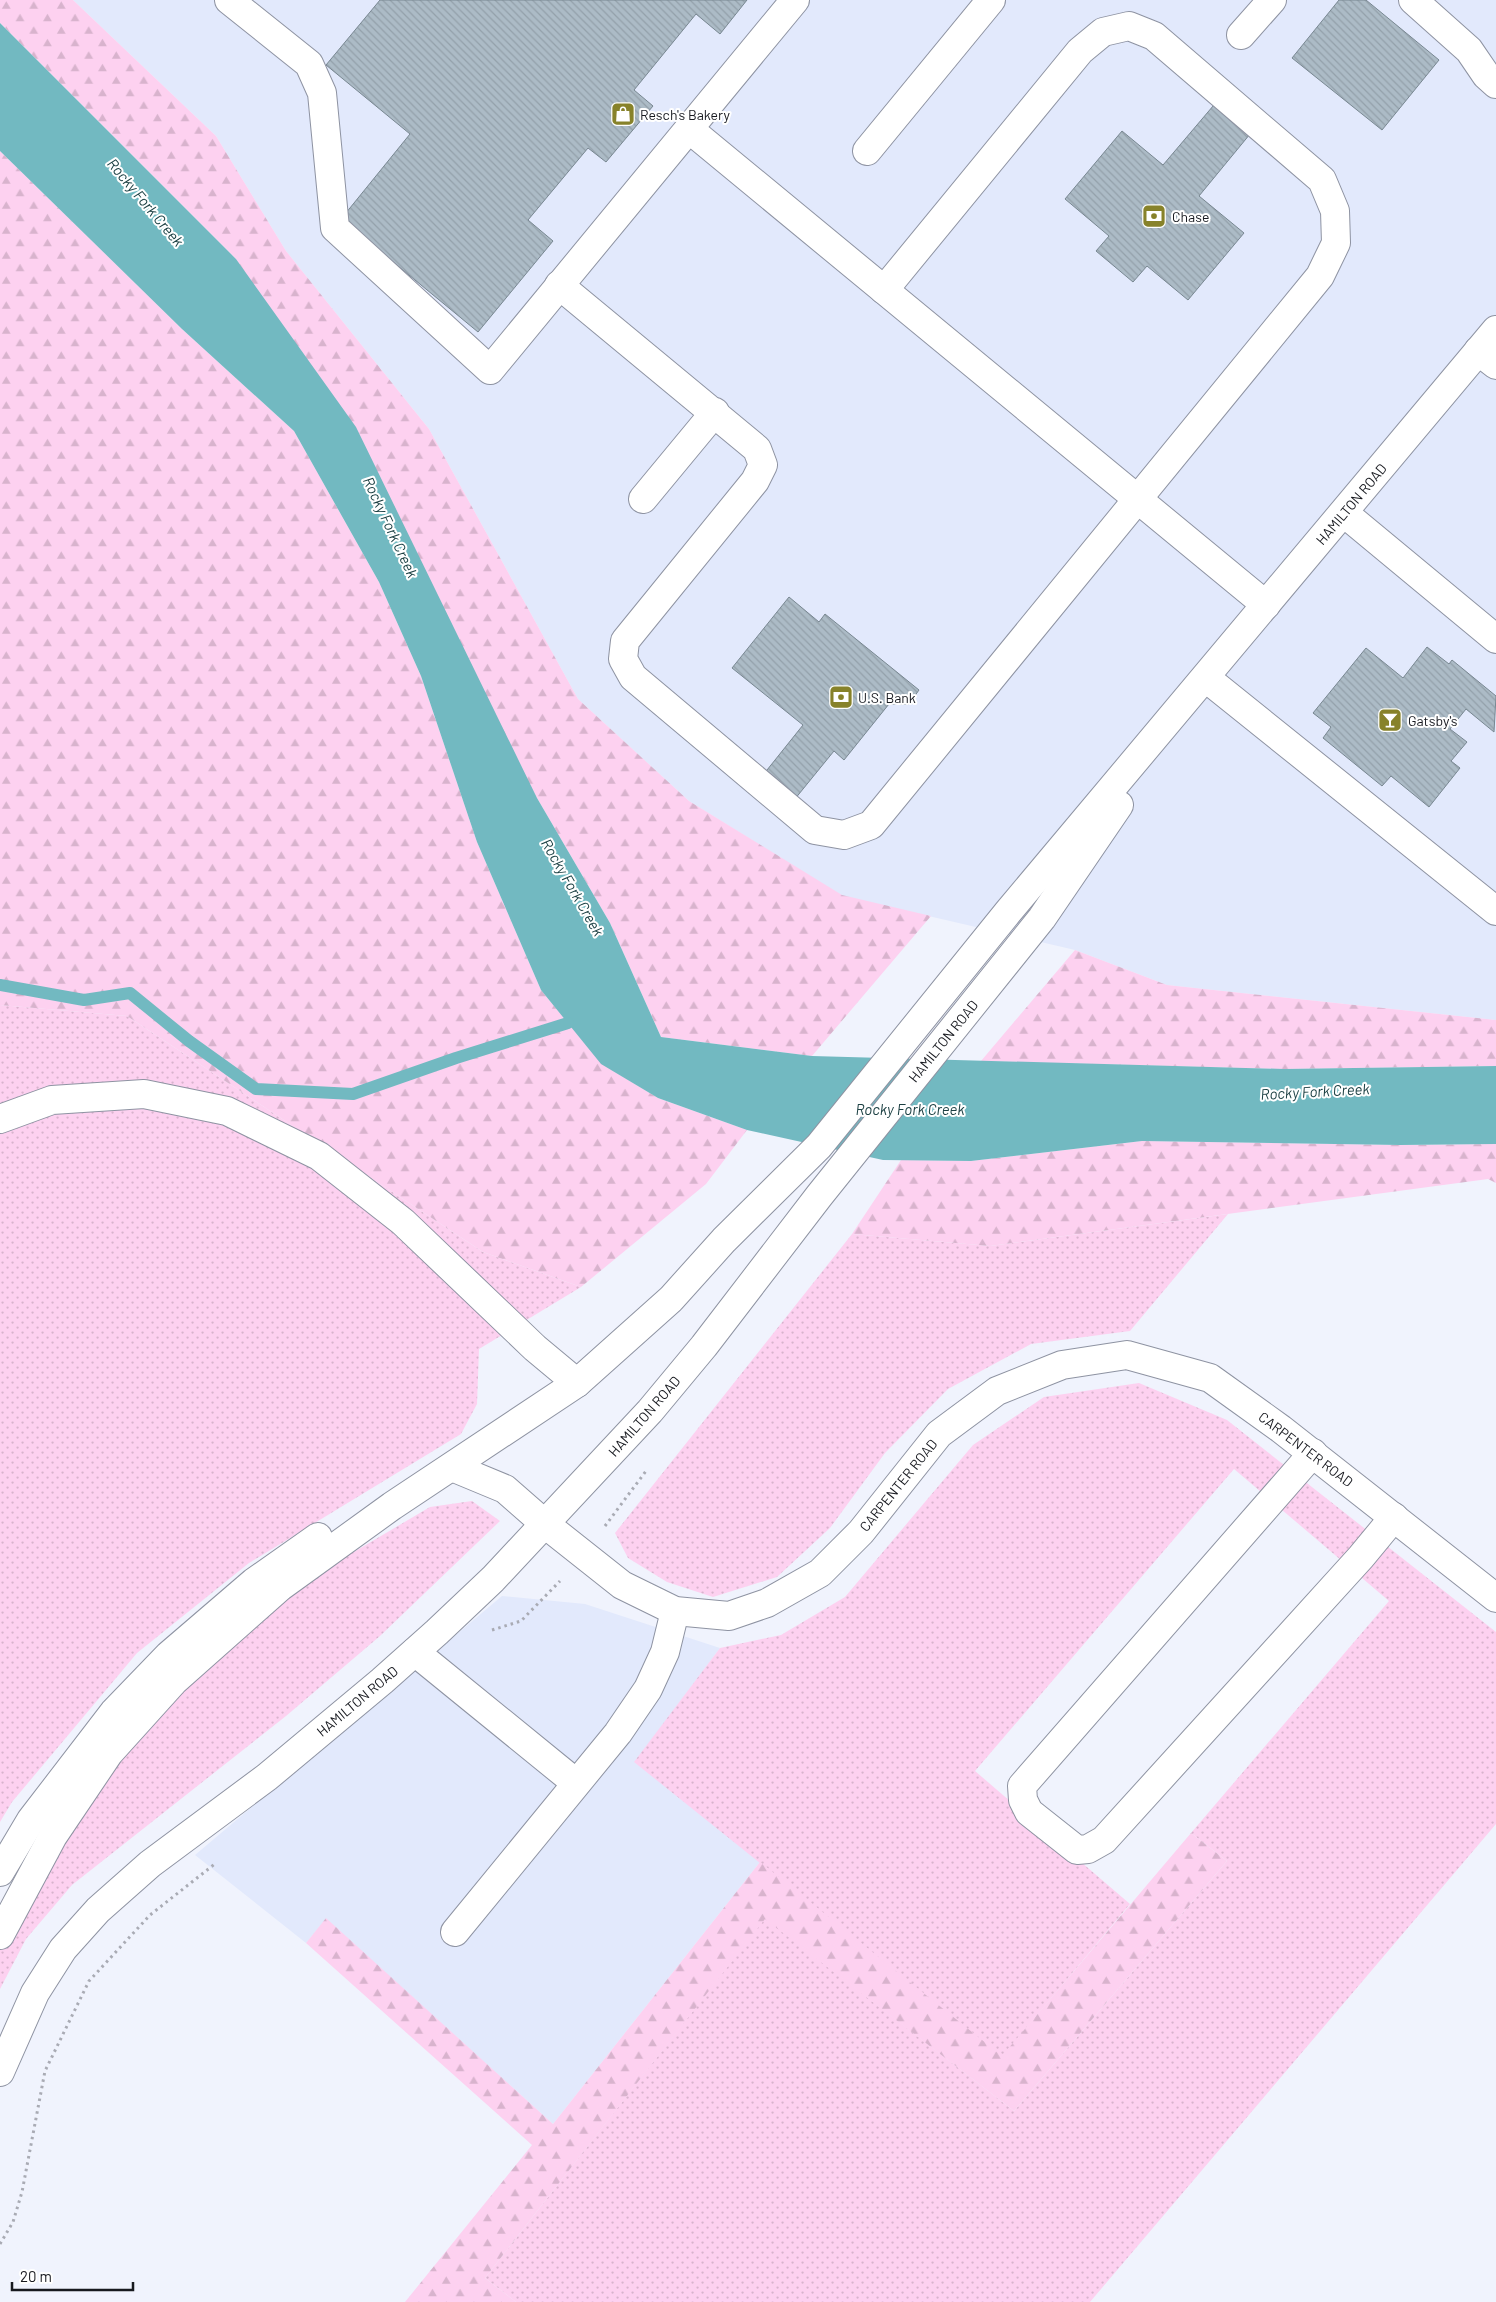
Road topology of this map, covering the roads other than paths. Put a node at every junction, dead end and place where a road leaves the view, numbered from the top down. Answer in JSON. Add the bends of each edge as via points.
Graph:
{"nodes":[{"id":1,"x":229,"y":0,"type":"edge"},
{"id":2,"x":795,"y":0,"type":"edge"},
{"id":3,"x":991,"y":0,"type":"edge"},
{"id":4,"x":1272,"y":0,"type":"edge"},
{"id":5,"x":1413,"y":0,"type":"edge"},
{"id":6,"x":1241,"y":35,"type":"dead end"},
{"id":7,"x":1495,"y":81,"type":"edge"},
{"id":8,"x":688,"y":129,"type":"junction"},
{"id":9,"x":867,"y":151,"type":"dead end"},
{"id":10,"x":559,"y":285,"type":"junction"},
{"id":11,"x":884,"y":290,"type":"junction"},
{"id":12,"x":1496,"y":330,"type":"edge"},
{"id":13,"x":1487,"y":358,"type":"edge"},
{"id":14,"x":715,"y":412,"type":"junction"},
{"id":15,"x":1136,"y":498,"type":"junction"},
{"id":16,"x":643,"y":499,"type":"dead end"},
{"id":17,"x":1344,"y":513,"type":"junction"},
{"id":18,"x":1266,"y":605,"type":"junction"},
{"id":19,"x":1496,"y":640,"type":"edge"},
{"id":20,"x":1206,"y":678,"type":"junction"},
{"id":21,"x":1496,"y":911,"type":"edge"},
{"id":22,"x":0,"y":1119,"type":"edge"},
{"id":23,"x":577,"y":1383,"type":"junction"},
{"id":24,"x":1313,"y":1453,"type":"junction"},
{"id":25,"x":452,"y":1467,"type":"junction"},
{"id":26,"x":412,"y":1493,"type":"junction"},
{"id":27,"x":1394,"y":1517,"type":"junction"},
{"id":28,"x":545,"y":1524,"type":"junction"},
{"id":29,"x":1495,"y":1596,"type":"edge"},
{"id":30,"x":675,"y":1611,"type":"junction"},
{"id":31,"x":415,"y":1652,"type":"junction"},
{"id":32,"x":576,"y":1783,"type":"junction"},
{"id":33,"x":0,"y":1872,"type":"edge"},
{"id":34,"x":454,"y":1932,"type":"dead end"},
{"id":35,"x":0,"y":1935,"type":"edge"},
{"id":36,"x":0,"y":2072,"type":"edge"}],
"edges":[{"from":1,"to":10,"type":"main road","via":[[309,64],[322,93],[335,228],[490,370]]},
{"from":2,"to":8,"type":"main road"},
{"from":3,"to":9,"type":"main road"},
{"from":4,"to":6,"type":"main road"},
{"from":5,"to":7,"type":"main road","via":[[1469,50],[1486,75]]},
{"from":8,"to":10,"type":"main road"},
{"from":8,"to":11,"type":"main road"},
{"from":10,"to":14,"type":"main road"},
{"from":11,"to":15,"type":"main road"},
{"from":11,"to":15,"type":"main road","via":[[1080,50],[1103,32],[1129,26],[1154,36],[1322,180],[1335,211],[1336,243],[1320,276]]},
{"from":12,"to":13,"type":"main road","name":"HAMILTON ROAD"},
{"from":13,"to":17,"type":"main road","name":"HAMILTON ROAD"},
{"from":14,"to":15,"type":"main road","via":[[756,448],[763,465],[754,481],[625,640],[624,659],[633,677],[815,830],[844,835],[871,825]]},
{"from":14,"to":16,"type":"main road"},
{"from":15,"to":18,"type":"main road"},
{"from":17,"to":18,"type":"main road","name":"HAMILTON ROAD"},
{"from":17,"to":19,"type":"main road"},
{"from":18,"to":20,"type":"main road","name":"HAMILTON ROAD"},
{"from":20,"to":21,"type":"main road"},
{"from":20,"to":23,"type":"main road","name":"HAMILTON ROAD","via":[[1008,912],[819,1146],[724,1240],[671,1299]]},
{"from":20,"to":28,"type":"main road","name":"HAMILTON ROAD","via":[[1042,918],[704,1346],[650,1411]]},
{"from":22,"to":23,"type":"main road","via":[[52,1100],[144,1094],[227,1111],[327,1162],[403,1222],[535,1348]]},
{"from":23,"to":25,"type":"main road","name":"HAMILTON ROAD"},
{"from":24,"to":27,"type":"main road","name":"CARPENTER ROAD"},
{"from":24,"to":27,"type":"main road","via":[[1022,1786],[1023,1800],[1029,1812],[1077,1850],[1088,1849],[1104,1840]]},
{"from":24,"to":30,"type":"main road","name":"CARPENTER ROAD","via":[[1210,1378],[1127,1354],[1062,1365],[997,1391],[939,1434],[861,1532],[820,1573],[767,1603],[729,1616]]},
{"from":25,"to":26,"type":"main road","name":"HAMILTON ROAD"},
{"from":25,"to":28,"type":"main road","name":"CARPENTER ROAD","via":[[505,1489]]},
{"from":26,"to":33,"type":"main road","name":"HAMILTON ROAD","via":[[319,1537],[254,1582],[169,1655],[114,1712],[31,1820]]},
{"from":26,"to":35,"type":"main road","name":"HAMILTON ROAD","via":[[280,1587],[174,1681],[110,1753],[53,1836]]},
{"from":27,"to":29,"type":"main road","name":"CARPENTER ROAD"},
{"from":28,"to":30,"type":"main road","name":"CARPENTER ROAD","via":[[622,1585]]},
{"from":28,"to":31,"type":"main road","name":"HAMILTON ROAD","via":[[493,1579]]},
{"from":30,"to":32,"type":"main road","via":[[665,1652],[648,1689],[618,1733]]},
{"from":31,"to":32,"type":"main road"},
{"from":31,"to":36,"type":"main road","name":"HAMILTON ROAD","via":[[267,1777],[150,1864],[98,1910],[63,1949],[35,1993]]},
{"from":32,"to":34,"type":"main road"}]}
